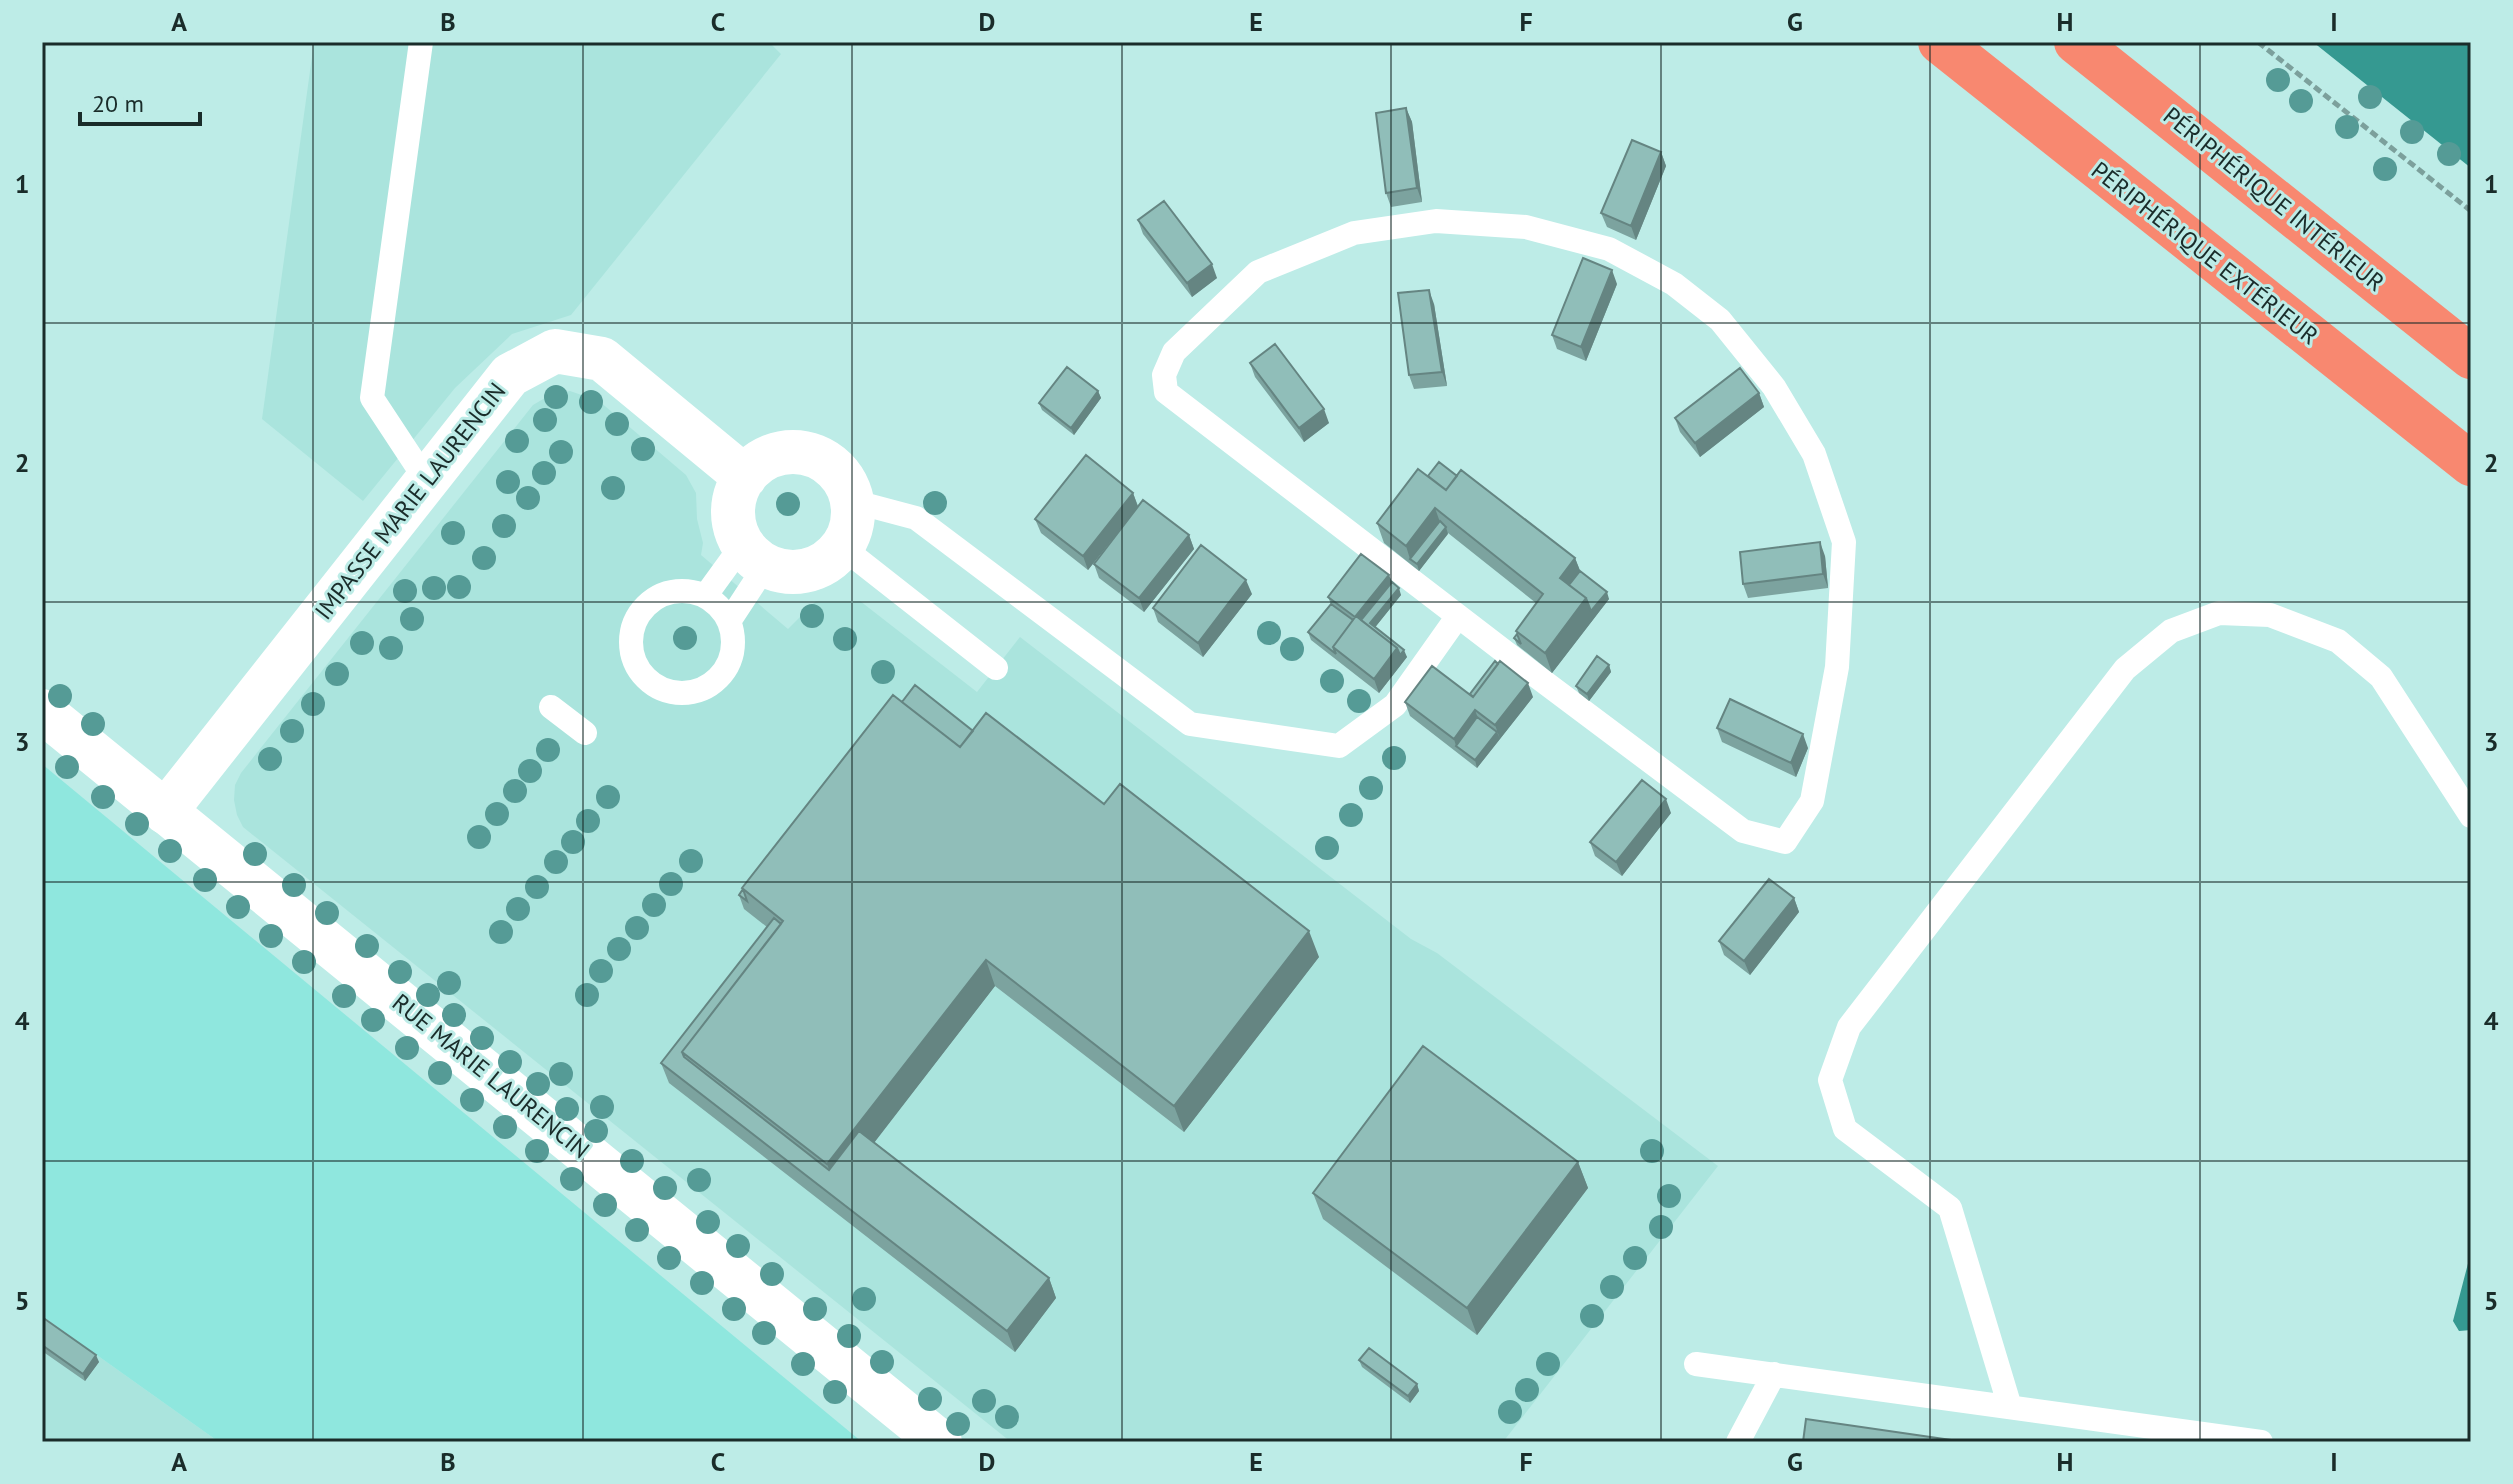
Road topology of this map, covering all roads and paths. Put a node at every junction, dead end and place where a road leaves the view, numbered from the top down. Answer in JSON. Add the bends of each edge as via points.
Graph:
{"nodes":[{"id":1,"x":421,"y":42,"type":"edge"},
{"id":2,"x":1940,"y":42,"type":"edge"},
{"id":3,"x":2076,"y":42,"type":"edge"},
{"id":4,"x":2258,"y":42,"type":"edge"},
{"id":5,"x":2471,"y":211,"type":"edge"},
{"id":6,"x":2471,"y":357,"type":"edge"},
{"id":7,"x":2471,"y":464,"type":"edge"},
{"id":8,"x":745,"y":477,"type":"junction"},
{"id":9,"x":426,"y":480,"type":"junction"},
{"id":10,"x":852,"y":501,"type":"junction"},
{"id":11,"x":842,"y":547,"type":"junction"},
{"id":12,"x":754,"y":555,"type":"junction"},
{"id":13,"x":706,"y":595,"type":"junction"},
{"id":14,"x":1458,"y":616,"type":"junction"},
{"id":15,"x":730,"y":620,"type":"junction"},
{"id":16,"x":996,"y":668,"type":"dead end"},
{"id":17,"x":551,"y":707,"type":"dead end"},
{"id":18,"x":42,"y":711,"type":"edge"},
{"id":19,"x":585,"y":733,"type":"dead end"},
{"id":20,"x":165,"y":812,"type":"junction"},
{"id":21,"x":2471,"y":816,"type":"edge"},
{"id":22,"x":1696,"y":1364,"type":"dead end"},
{"id":23,"x":1774,"y":1374,"type":"junction"},
{"id":24,"x":2010,"y":1407,"type":"junction"},
{"id":25,"x":2220,"y":1439,"type":"edge"},
{"id":26,"x":940,"y":1442,"type":"edge"},
{"id":27,"x":1738,"y":1442,"type":"edge"},
{"id":28,"x":2261,"y":1442,"type":"edge"}],
"edges":[{"from":1,"to":9,"type":"lane","via":[[372,398]]},
{"from":2,"to":7,"type":"highway","name":"PÉRIPHÉRIQUE EXTÉRIEUR"},
{"from":3,"to":6,"type":"highway","name":"PÉRIPHÉRIQUE INTÉRIEUR"},
{"from":4,"to":5,"type":"path"},
{"from":8,"to":9,"type":"street","name":"IMPASSE MARIE LAURENCIN","via":[[602,359],[555,351],[510,375]]},
{"from":8,"to":10,"type":"street","via":[[778,454],[804,453],[826,461],[844,479]]},
{"from":8,"to":12,"type":"street","via":[[733,517],[739,539]]},
{"from":9,"to":20,"type":"street","name":"IMPASSE MARIE LAURENCIN"},
{"from":10,"to":11,"type":"street","via":[[852,526]]},
{"from":10,"to":14,"type":"lane","via":[[916,518],[1190,724],[1339,746],[1395,705]]},
{"from":11,"to":12,"type":"street","via":[[827,563],[804,572],[778,571]]},
{"from":11,"to":16,"type":"lane"},
{"from":12,"to":13,"type":"lane"},
{"from":12,"to":15,"type":"lane"},
{"from":13,"to":15,"type":"lane"},
{"from":13,"to":15,"type":"lane","via":[[674,590],[648,602],[633,623],[630,649],[646,681],[677,694],[705,690],[726,672],[735,646]]},
{"from":14,"to":14,"type":"lane","via":[[1166,392],[1164,375],[1174,352],[1258,272],[1354,233],[1436,221],[1526,227],[1609,249],[1674,284],[1720,320],[1774,387],[1814,454],[1844,542],[1837,667],[1812,801],[1785,842],[1743,831]]},
{"from":17,"to":19,"type":"lane"},
{"from":18,"to":20,"type":"street","name":"RUE MARIE LAURENCIN"},
{"from":20,"to":26,"type":"street","name":"RUE MARIE LAURENCIN"},
{"from":21,"to":24,"type":"lane","via":[[2381,677],[2338,641],[2270,615],[2219,613],[2171,631],[2125,669],[1849,1027],[1830,1080],[1845,1129],[1950,1208]]},
{"from":22,"to":23,"type":"lane"},
{"from":23,"to":24,"type":"lane"},
{"from":23,"to":27,"type":"lane"},
{"from":24,"to":25,"type":"lane"},
{"from":25,"to":28,"type":"lane"}]}
